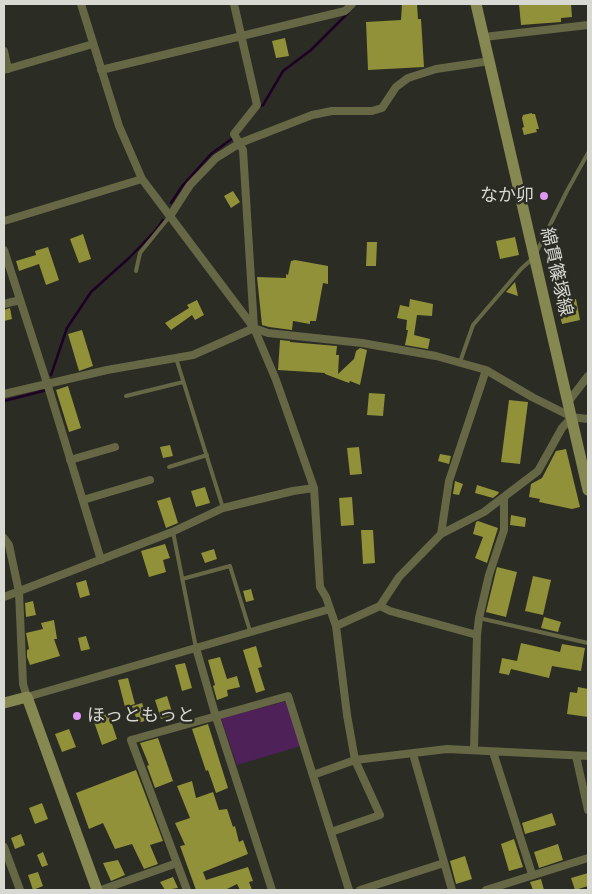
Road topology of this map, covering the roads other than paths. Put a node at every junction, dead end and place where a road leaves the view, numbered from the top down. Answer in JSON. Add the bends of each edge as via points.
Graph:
{"nodes":[{"id":1,"x":81,"y":4,"type":"edge"},
{"id":2,"x":234,"y":4,"type":"edge"},
{"id":3,"x":352,"y":4,"type":"edge"},
{"id":4,"x":476,"y":4,"type":"edge"},
{"id":5,"x":588,"y":25,"type":"edge"},
{"id":6,"x":241,"y":36,"type":"junction"},
{"id":7,"x":484,"y":37,"type":"junction"},
{"id":8,"x":93,"y":44,"type":"junction"},
{"id":9,"x":4,"y":50,"type":"edge"},
{"id":10,"x":490,"y":62,"type":"junction"},
{"id":11,"x":6,"y":69,"type":"edge"},
{"id":12,"x":101,"y":70,"type":"junction"},
{"id":13,"x":240,"y":143,"type":"junction"},
{"id":14,"x":588,"y":153,"type":"edge"},
{"id":15,"x":142,"y":179,"type":"junction"},
{"id":16,"x":170,"y":216,"type":"junction"},
{"id":17,"x":4,"y":221,"type":"edge"},
{"id":18,"x":4,"y":250,"type":"edge"},
{"id":19,"x":535,"y":257,"type":"junction"},
{"id":20,"x":136,"y":271,"type":"dead end"},
{"id":21,"x":20,"y":300,"type":"junction"},
{"id":22,"x":4,"y":304,"type":"edge"},
{"id":23,"x":254,"y":328,"type":"junction"},
{"id":24,"x":176,"y":358,"type":"junction"},
{"id":25,"x":459,"y":363,"type":"junction"},
{"id":26,"x":486,"y":370,"type":"junction"},
{"id":27,"x":588,"y":376,"type":"edge"},
{"id":28,"x":183,"y":382,"type":"junction"},
{"id":29,"x":48,"y":383,"type":"junction"},
{"id":30,"x":4,"y":394,"type":"edge"},
{"id":31,"x":126,"y":396,"type":"dead end"},
{"id":32,"x":568,"y":402,"type":"junction"},
{"id":33,"x":572,"y":417,"type":"junction"},
{"id":34,"x":588,"y":419,"type":"edge"},
{"id":35,"x":115,"y":447,"type":"dead end"},
{"id":36,"x":207,"y":455,"type":"junction"},
{"id":37,"x":70,"y":460,"type":"junction"},
{"id":38,"x":169,"y":467,"type":"dead end"},
{"id":39,"x":150,"y":480,"type":"dead end"},
{"id":40,"x":314,"y":488,"type":"junction"},
{"id":41,"x":588,"y":490,"type":"edge"},
{"id":42,"x":504,"y":498,"type":"junction"},
{"id":43,"x":83,"y":500,"type":"junction"},
{"id":44,"x":223,"y":508,"type":"junction"},
{"id":45,"x":172,"y":532,"type":"junction"},
{"id":46,"x":441,"y":534,"type":"junction"},
{"id":47,"x":4,"y":538,"type":"edge"},
{"id":48,"x":101,"y":560,"type":"junction"},
{"id":49,"x":182,"y":578,"type":"junction"},
{"id":50,"x":18,"y":592,"type":"junction"},
{"id":51,"x":4,"y":597,"type":"edge"},
{"id":52,"x":380,"y":606,"type":"junction"},
{"id":53,"x":330,"y":608,"type":"junction"},
{"id":54,"x":479,"y":618,"type":"junction"},
{"id":55,"x":336,"y":626,"type":"junction"},
{"id":56,"x":250,"y":632,"type":"junction"},
{"id":57,"x":477,"y":635,"type":"junction"},
{"id":58,"x":588,"y":643,"type":"edge"},
{"id":59,"x":196,"y":648,"type":"junction"},
{"id":60,"x":27,"y":697,"type":"junction"},
{"id":61,"x":4,"y":703,"type":"edge"},
{"id":62,"x":216,"y":716,"type":"junction"},
{"id":63,"x":474,"y":749,"type":"junction"},
{"id":64,"x":493,"y":752,"type":"junction"},
{"id":65,"x":413,"y":754,"type":"junction"},
{"id":66,"x":576,"y":756,"type":"junction"},
{"id":67,"x":588,"y":756,"type":"edge"},
{"id":68,"x":356,"y":760,"type":"junction"},
{"id":69,"x":313,"y":775,"type":"junction"},
{"id":70,"x":588,"y":810,"type":"edge"},
{"id":71,"x":331,"y":832,"type":"junction"},
{"id":72,"x":4,"y":847,"type":"edge"},
{"id":73,"x":588,"y":858,"type":"edge"},
{"id":74,"x":178,"y":863,"type":"junction"},
{"id":75,"x":444,"y":863,"type":"junction"},
{"id":76,"x":532,"y":874,"type":"junction"},
{"id":77,"x":20,"y":890,"type":"edge"},
{"id":78,"x":97,"y":890,"type":"edge"},
{"id":79,"x":102,"y":890,"type":"edge"},
{"id":80,"x":187,"y":890,"type":"edge"},
{"id":81,"x":272,"y":890,"type":"edge"},
{"id":82,"x":349,"y":890,"type":"edge"},
{"id":83,"x":360,"y":890,"type":"edge"},
{"id":84,"x":452,"y":890,"type":"edge"},
{"id":85,"x":486,"y":890,"type":"edge"}],
"edges":[{"from":1,"to":8,"type":"street"},
{"from":2,"to":6,"type":"street"},
{"from":3,"to":6,"type":"street","via":[[346,11]]},
{"from":4,"to":7,"type":"main road","name":"綿貫篠塚線"},
{"from":5,"to":7,"type":"street"},
{"from":6,"to":12,"type":"street"},
{"from":6,"to":13,"type":"street","via":[[257,104],[234,134]]},
{"from":7,"to":10,"type":"main road","name":"綿貫篠塚線"},
{"from":8,"to":11,"type":"street"},
{"from":8,"to":12,"type":"street"},
{"from":9,"to":11,"type":"street"},
{"from":10,"to":13,"type":"street","via":[[436,69],[408,78],[396,87],[382,108],[312,115]]},
{"from":10,"to":19,"type":"main road","name":"綿貫篠塚線"},
{"from":12,"to":15,"type":"street","via":[[119,126]]},
{"from":13,"to":16,"type":"street","via":[[216,158],[190,185]]},
{"from":13,"to":23,"type":"street","via":[[244,150]]},
{"from":14,"to":19,"type":"lane"},
{"from":15,"to":16,"type":"street"},
{"from":15,"to":17,"type":"street"},
{"from":16,"to":20,"type":"lane","via":[[140,253]]},
{"from":16,"to":23,"type":"street"},
{"from":18,"to":21,"type":"street"},
{"from":19,"to":25,"type":"lane","via":[[473,325]]},
{"from":19,"to":32,"type":"main road","name":"綿貫篠塚線"},
{"from":21,"to":22,"type":"street"},
{"from":21,"to":29,"type":"street"},
{"from":23,"to":24,"type":"street"},
{"from":23,"to":25,"type":"street","via":[[268,333],[362,343]]},
{"from":23,"to":40,"type":"street"},
{"from":24,"to":28,"type":"lane"},
{"from":24,"to":29,"type":"street"},
{"from":25,"to":26,"type":"street"},
{"from":26,"to":33,"type":"street"},
{"from":26,"to":46,"type":"street","via":[[449,481]]},
{"from":27,"to":32,"type":"street"},
{"from":28,"to":31,"type":"lane"},
{"from":28,"to":36,"type":"lane"},
{"from":29,"to":30,"type":"street"},
{"from":29,"to":37,"type":"street"},
{"from":32,"to":33,"type":"main road","name":"綿貫篠塚線"},
{"from":33,"to":34,"type":"street"},
{"from":33,"to":41,"type":"main road","name":"綿貫篠塚線"},
{"from":33,"to":42,"type":"street","via":[[562,428],[538,471]]},
{"from":35,"to":37,"type":"street"},
{"from":36,"to":38,"type":"lane"},
{"from":36,"to":44,"type":"lane"},
{"from":37,"to":43,"type":"street"},
{"from":39,"to":43,"type":"street"},
{"from":40,"to":44,"type":"street"},
{"from":40,"to":53,"type":"street","via":[[320,587]]},
{"from":42,"to":46,"type":"street"},
{"from":42,"to":54,"type":"street","via":[[504,530]]},
{"from":43,"to":48,"type":"street"},
{"from":44,"to":45,"type":"street"},
{"from":45,"to":48,"type":"street"},
{"from":45,"to":49,"type":"lane"},
{"from":46,"to":52,"type":"street","via":[[399,577]]},
{"from":47,"to":50,"type":"street","via":[[9,545]]},
{"from":48,"to":50,"type":"street"},
{"from":49,"to":56,"type":"lane","via":[[230,566]]},
{"from":49,"to":59,"type":"lane"},
{"from":50,"to":51,"type":"street"},
{"from":50,"to":60,"type":"street","via":[[23,684]]},
{"from":52,"to":55,"type":"street"},
{"from":52,"to":57,"type":"street"},
{"from":53,"to":55,"type":"street"},
{"from":53,"to":56,"type":"street"},
{"from":54,"to":57,"type":"street"},
{"from":54,"to":58,"type":"lane"},
{"from":55,"to":68,"type":"street"},
{"from":56,"to":59,"type":"street"},
{"from":57,"to":63,"type":"street"},
{"from":59,"to":60,"type":"street"},
{"from":59,"to":62,"type":"street"},
{"from":60,"to":61,"type":"main road"},
{"from":60,"to":78,"type":"main road"},
{"from":62,"to":69,"type":"street","via":[[288,696]]},
{"from":62,"to":74,"type":"street","via":[[130,740]]},
{"from":62,"to":81,"type":"street"},
{"from":63,"to":64,"type":"street"},
{"from":63,"to":65,"type":"street"},
{"from":64,"to":66,"type":"street"},
{"from":64,"to":76,"type":"street"},
{"from":65,"to":68,"type":"street"},
{"from":65,"to":75,"type":"street"},
{"from":66,"to":67,"type":"street"},
{"from":66,"to":70,"type":"street"},
{"from":68,"to":69,"type":"street"},
{"from":68,"to":71,"type":"street","via":[[380,815]]},
{"from":69,"to":71,"type":"street"},
{"from":71,"to":82,"type":"street"},
{"from":72,"to":77,"type":"street"},
{"from":73,"to":76,"type":"street"},
{"from":74,"to":79,"type":"street"},
{"from":74,"to":80,"type":"street"},
{"from":75,"to":83,"type":"street"},
{"from":75,"to":84,"type":"street"},
{"from":76,"to":85,"type":"street"}]}
